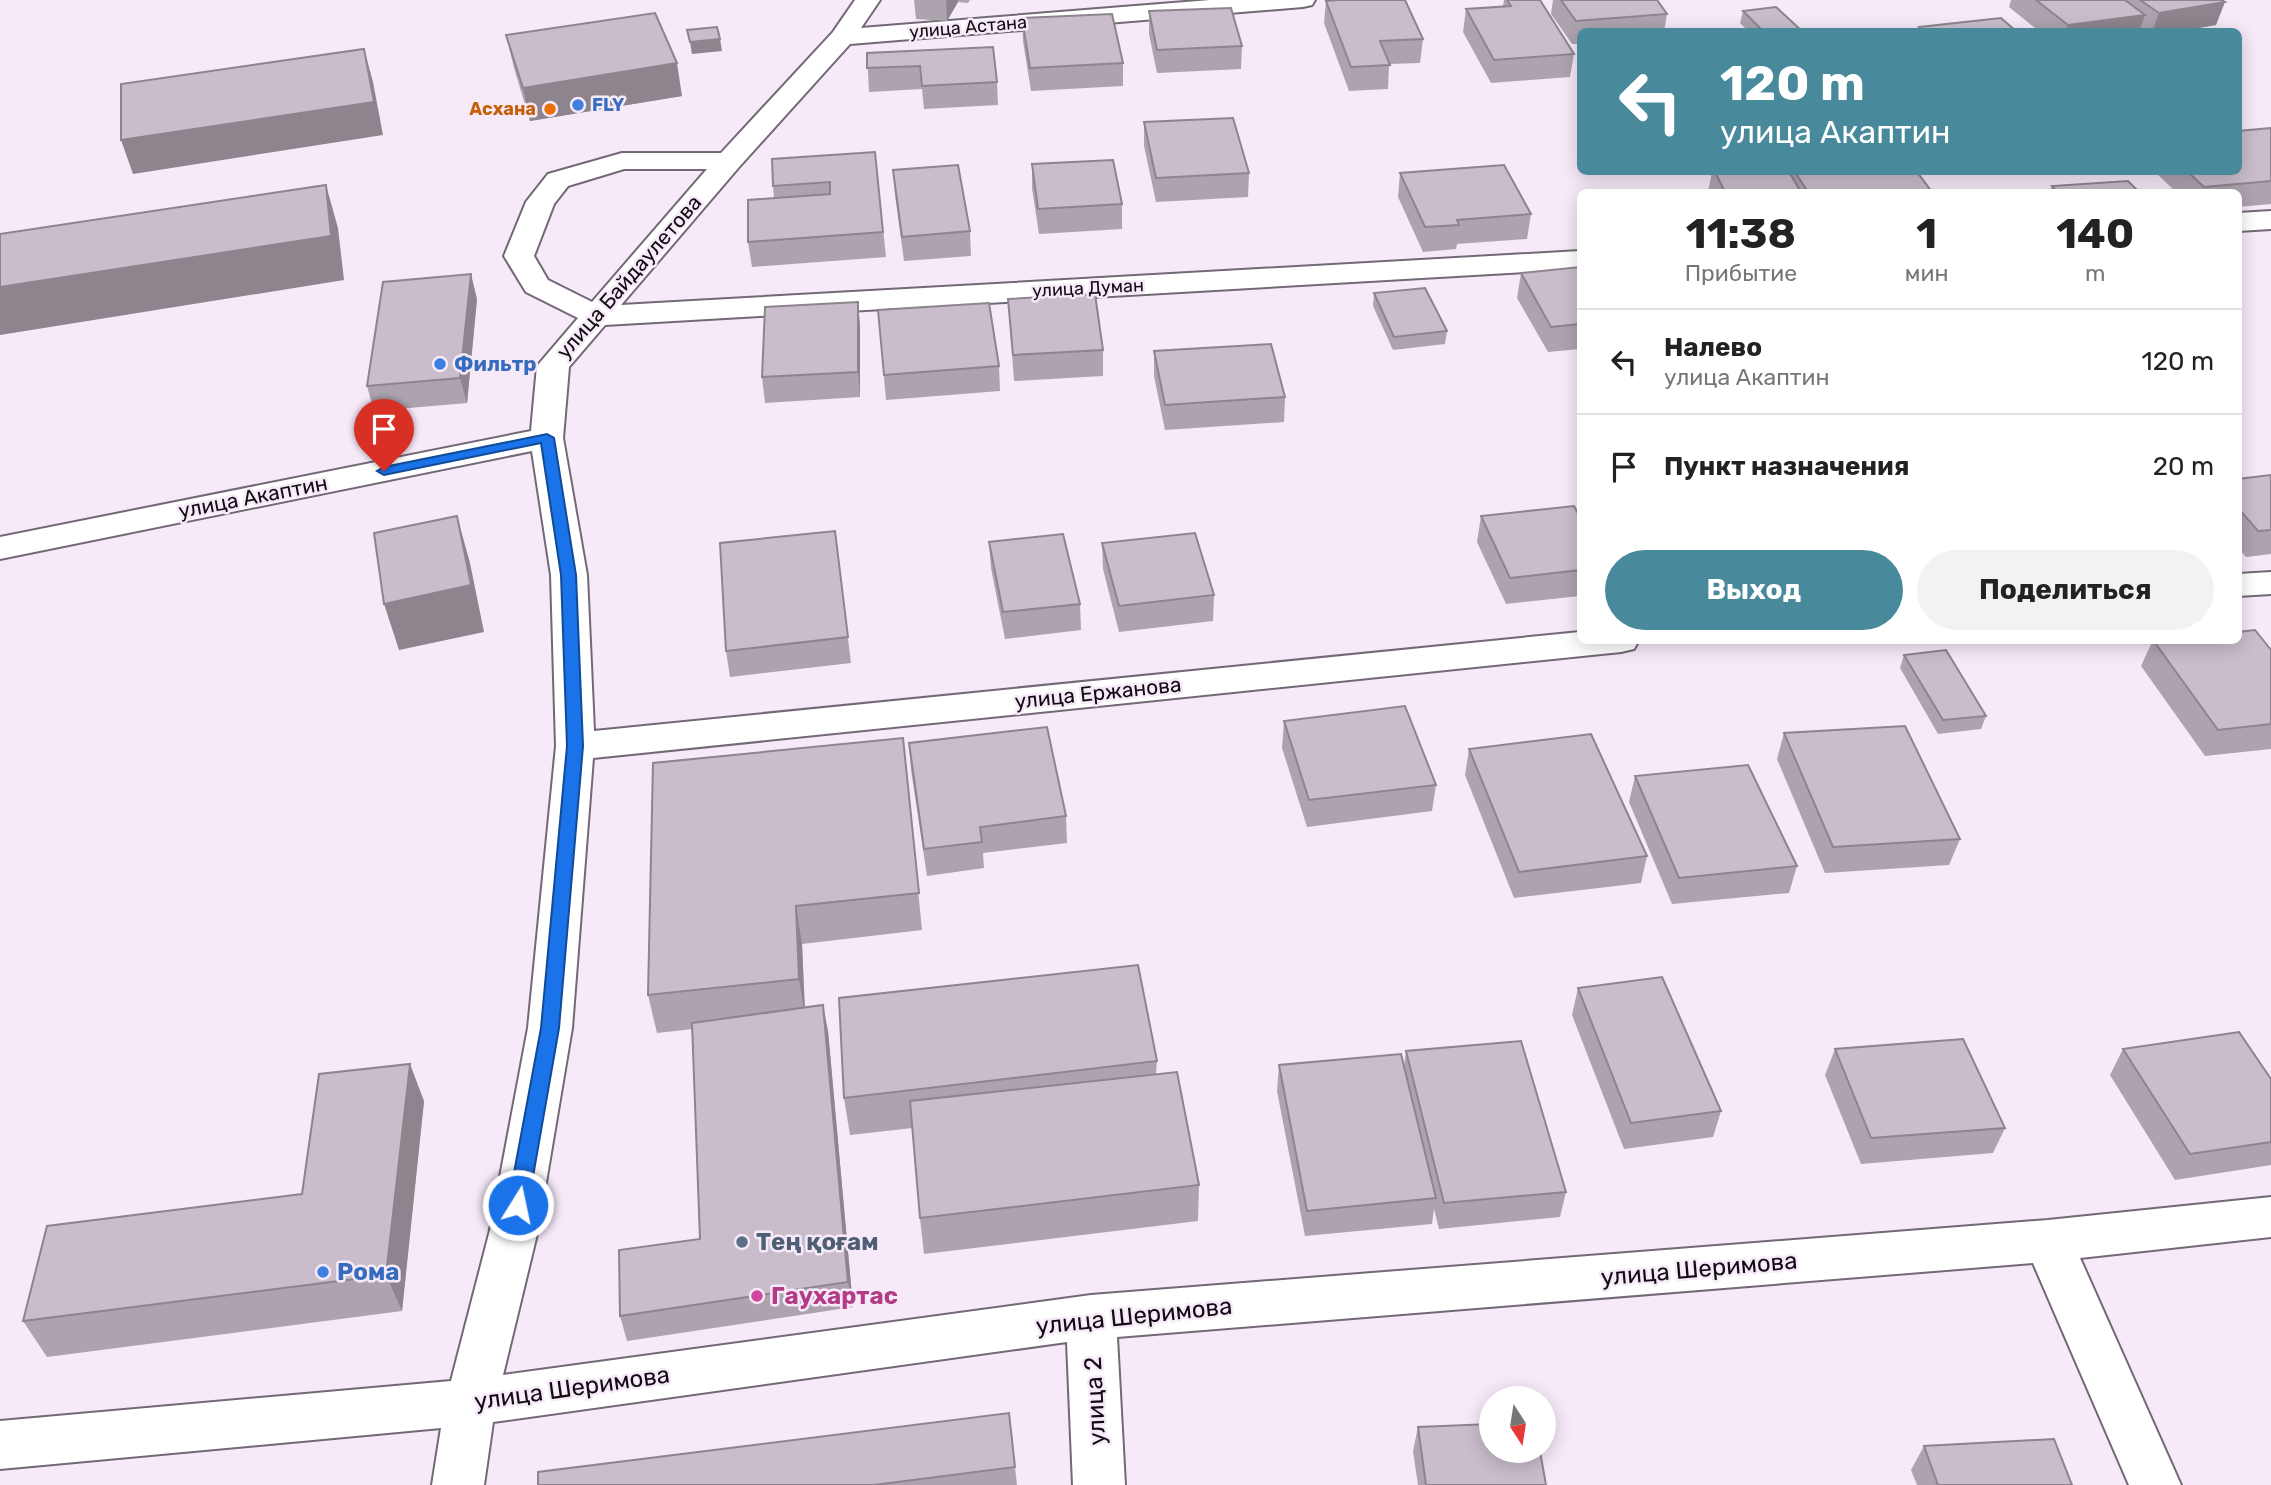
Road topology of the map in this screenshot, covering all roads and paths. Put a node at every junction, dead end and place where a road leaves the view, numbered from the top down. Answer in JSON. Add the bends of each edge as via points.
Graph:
{"nodes":[{"id":1,"x":869,"y":0,"type":"edge"},
{"id":2,"x":1303,"y":0,"type":"edge"},
{"id":3,"x":842,"y":37,"type":"junction"},
{"id":4,"x":729,"y":161,"type":"junction"},
{"id":5,"x":2271,"y":220,"type":"edge"},
{"id":6,"x":2242,"y":222,"type":"edge"},
{"id":7,"x":1577,"y":260,"type":"edge"},
{"id":8,"x":597,"y":316,"type":"junction"},
{"id":9,"x":547,"y":438,"type":"junction"},
{"id":10,"x":0,"y":548,"type":"edge"},
{"id":11,"x":2271,"y":583,"type":"edge"},
{"id":12,"x":2242,"y":585,"type":"edge"},
{"id":13,"x":1582,"y":644,"type":"edge"},
{"id":14,"x":575,"y":746,"type":"junction"},
{"id":15,"x":2271,"y":1217,"type":"edge"},
{"id":16,"x":2048,"y":1241,"type":"junction"},
{"id":17,"x":1091,"y":1317,"type":"junction"},
{"id":18,"x":471,"y":1402,"type":"junction"},
{"id":19,"x":0,"y":1445,"type":"edge"},
{"id":20,"x":458,"y":1485,"type":"edge"},
{"id":21,"x":1099,"y":1485,"type":"edge"},
{"id":22,"x":2155,"y":1485,"type":"edge"}],
"edges":[{"from":1,"to":3,"type":"street","name":"улица Байдаулетова"},
{"from":2,"to":3,"type":"street","name":"улица Астана"},
{"from":3,"to":4,"type":"street","name":"улица Байдаулетова"},
{"from":4,"to":8,"type":"street","name":"улица Байдаулетова"},
{"from":4,"to":8,"type":"street","via":[[622,161],[558,180],[540,202],[519,256],[537,286]]},
{"from":5,"to":6,"type":"street"},
{"from":7,"to":8,"type":"street","name":"улица Думан"},
{"from":8,"to":9,"type":"street","name":"улица Байдаулетова","via":[[553,366]]},
{"from":9,"to":10,"type":"street","name":"улица Акаптин"},
{"from":9,"to":14,"type":"street","name":"улица Байдаулетова","via":[[569,575]]},
{"from":11,"to":12,"type":"street"},
{"from":13,"to":14,"type":"street","name":"улица Ержанова"},
{"from":14,"to":18,"type":"street","name":"улица Байдаулетова","via":[[550,1028],[513,1230]]},
{"from":15,"to":16,"type":"street","name":"улица Шеримова"},
{"from":16,"to":17,"type":"street","name":"улица Шеримова"},
{"from":16,"to":22,"type":"street"},
{"from":17,"to":18,"type":"street","name":"улица Шеримова"},
{"from":17,"to":21,"type":"street","name":"улица 2"},
{"from":18,"to":19,"type":"street","name":"улица Шеримова"},
{"from":18,"to":20,"type":"street","name":"улица Байдаулетова"}]}
